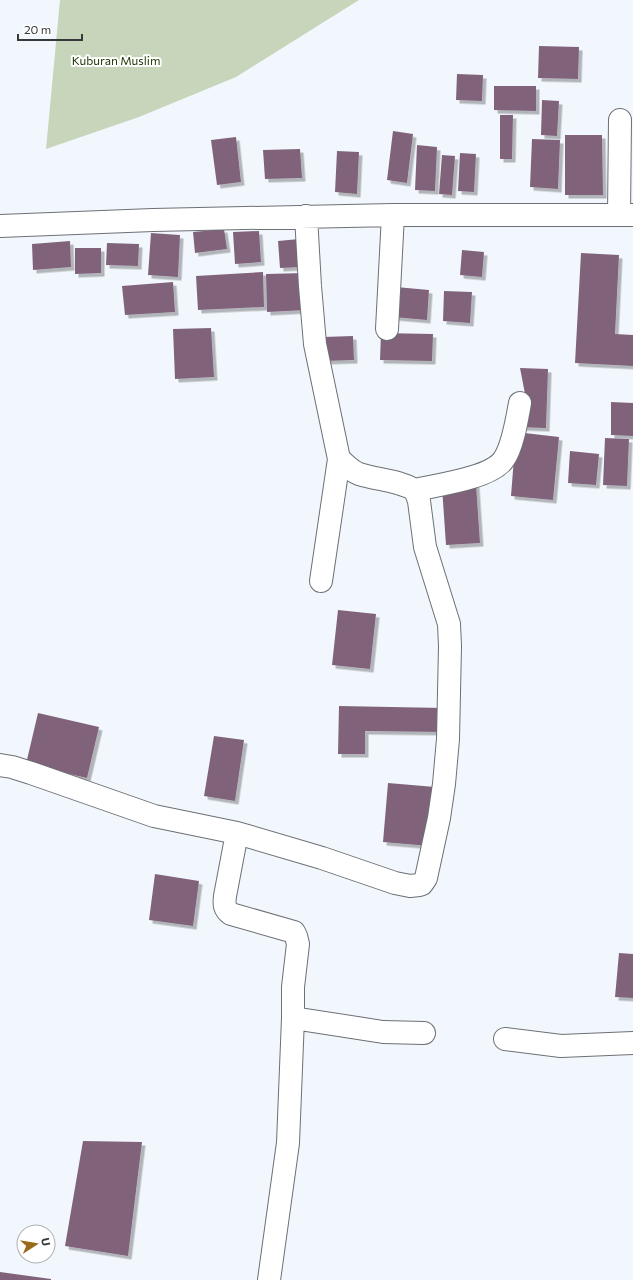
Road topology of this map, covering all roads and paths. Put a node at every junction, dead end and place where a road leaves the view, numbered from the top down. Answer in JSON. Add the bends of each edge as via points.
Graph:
{"nodes":[{"id":1,"x":620,"y":120,"type":"dead end"},
{"id":2,"x":393,"y":215,"type":"junction"},
{"id":3,"x":626,"y":215,"type":"edge"},
{"id":4,"x":306,"y":216,"type":"junction"},
{"id":5,"x":0,"y":226,"type":"edge"},
{"id":6,"x":387,"y":329,"type":"dead end"},
{"id":7,"x":520,"y":403,"type":"dead end"},
{"id":8,"x":339,"y":459,"type":"junction"},
{"id":9,"x":415,"y":490,"type":"junction"},
{"id":10,"x":320,"y":581,"type":"dead end"},
{"id":11,"x":0,"y":764,"type":"edge"},
{"id":12,"x":237,"y":833,"type":"junction"},
{"id":13,"x":293,"y":1018,"type":"junction"},
{"id":14,"x":424,"y":1032,"type":"dead end"},
{"id":15,"x":505,"y":1039,"type":"dead end"},
{"id":16,"x":633,"y":1043,"type":"edge"},
{"id":17,"x":269,"y":1280,"type":"edge"}],
"edges":[{"from":1,"to":3,"type":"street"},
{"from":2,"to":3,"type":"street"},
{"from":2,"to":4,"type":"street"},
{"from":2,"to":6,"type":"street"},
{"from":4,"to":5,"type":"street"},
{"from":4,"to":8,"type":"street","via":[[315,344]]},
{"from":7,"to":9,"type":"street","via":[[504,461],[492,470],[470,478]]},
{"from":8,"to":9,"type":"street","via":[[358,474],[403,484]]},
{"from":8,"to":10,"type":"street"},
{"from":9,"to":12,"type":"street","via":[[419,501],[425,547],[448,624],[450,646],[448,739],[444,784],[426,878],[422,884],[410,886]]},
{"from":11,"to":12,"type":"street","via":[[154,816]]},
{"from":12,"to":13,"type":"street","via":[[224,906],[231,914],[294,932],[298,944],[293,987]]},
{"from":13,"to":14,"type":"street","via":[[383,1032]]},
{"from":13,"to":17,"type":"street","via":[[288,1143]]},
{"from":15,"to":16,"type":"street","via":[[561,1046]]}]}
